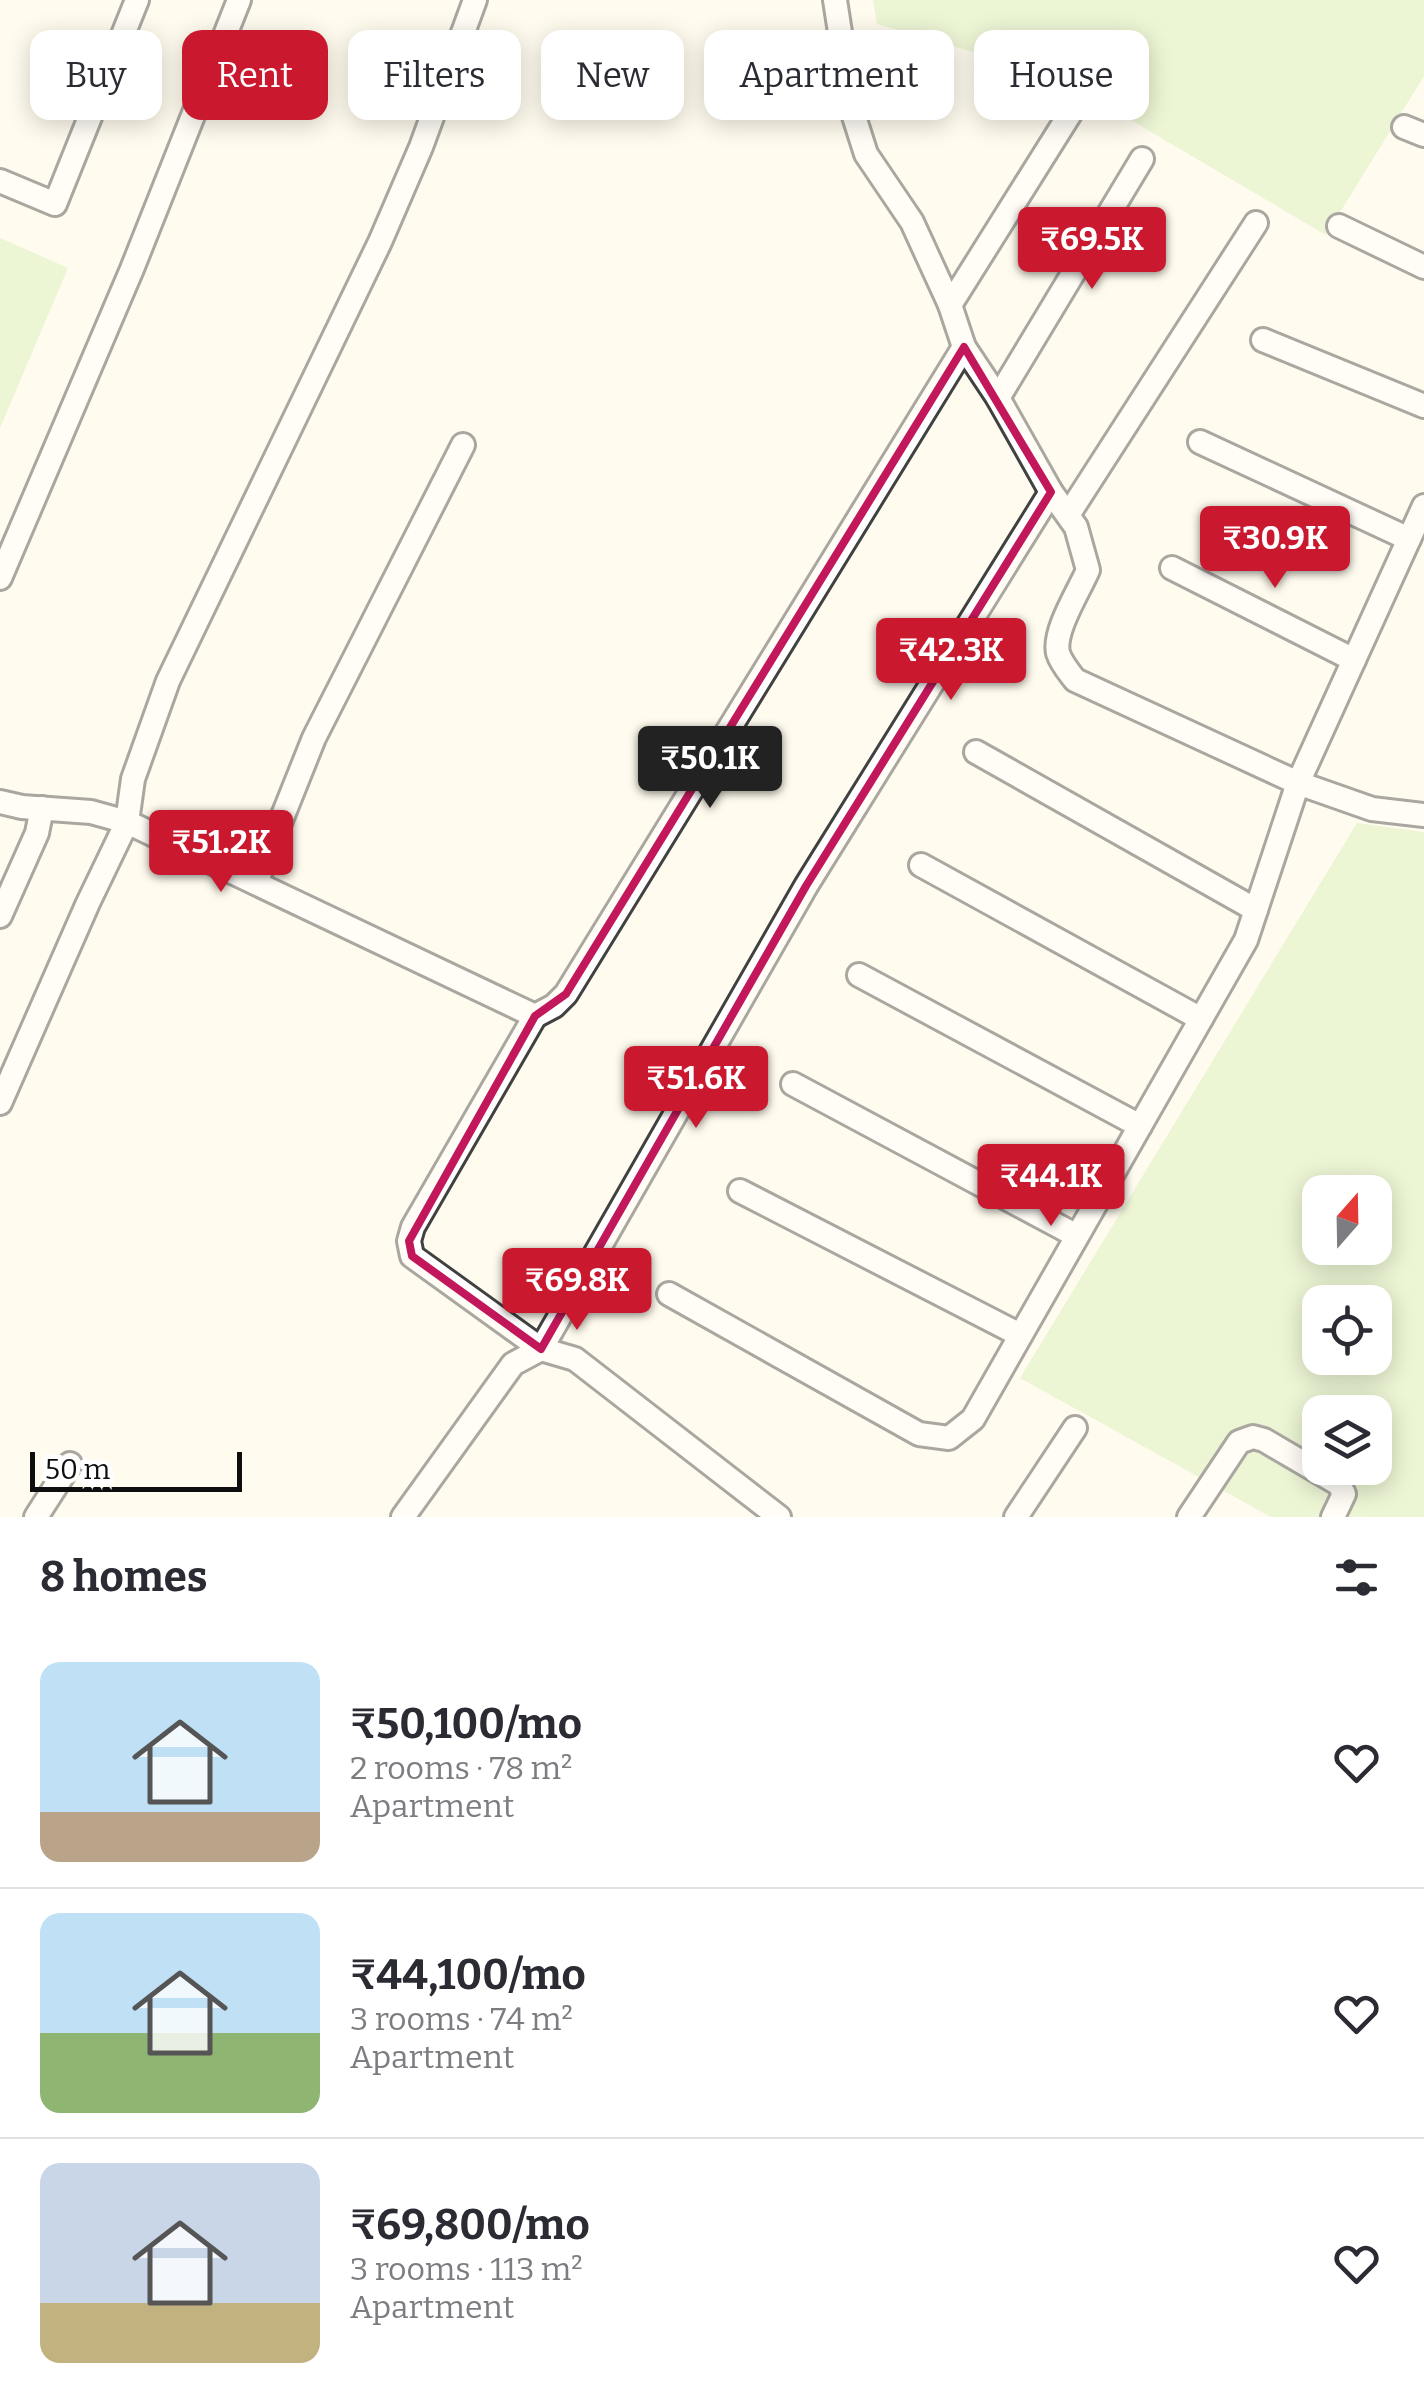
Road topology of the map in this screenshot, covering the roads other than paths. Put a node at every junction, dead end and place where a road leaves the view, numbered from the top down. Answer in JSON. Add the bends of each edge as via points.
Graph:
{"nodes":[{"id":1,"x":136,"y":0,"type":"edge"},
{"id":2,"x":239,"y":0,"type":"edge"},
{"id":3,"x":475,"y":0,"type":"edge"},
{"id":4,"x":835,"y":0,"type":"edge"},
{"id":5,"x":1066,"y":120,"type":"edge"},
{"id":6,"x":1142,"y":159,"type":"dead end"},
{"id":7,"x":0,"y":181,"type":"edge"},
{"id":8,"x":1256,"y":222,"type":"dead end"},
{"id":9,"x":1339,"y":226,"type":"dead end"},
{"id":10,"x":1424,"y":266,"type":"edge"},
{"id":11,"x":950,"y":306,"type":"junction"},
{"id":12,"x":1263,"y":340,"type":"dead end"},
{"id":13,"x":964,"y":347,"type":"junction"},
{"id":14,"x":998,"y":398,"type":"junction"},
{"id":15,"x":1424,"y":406,"type":"edge"},
{"id":16,"x":1200,"y":442,"type":"dead end"},
{"id":17,"x":463,"y":445,"type":"dead end"},
{"id":18,"x":1051,"y":492,"type":"junction"},
{"id":19,"x":1424,"y":506,"type":"edge"},
{"id":20,"x":1068,"y":515,"type":"junction"},
{"id":21,"x":1409,"y":539,"type":"junction"},
{"id":22,"x":1172,"y":568,"type":"dead end"},
{"id":23,"x":0,"y":578,"type":"edge"},
{"id":24,"x":1354,"y":660,"type":"junction"},
{"id":25,"x":976,"y":752,"type":"dead end"},
{"id":26,"x":1298,"y":783,"type":"junction"},
{"id":27,"x":0,"y":802,"type":"edge"},
{"id":28,"x":42,"y":808,"type":"junction"},
{"id":29,"x":1424,"y":815,"type":"edge"},
{"id":30,"x":126,"y":822,"type":"junction"},
{"id":31,"x":920,"y":865,"type":"dead end"},
{"id":32,"x":256,"y":883,"type":"junction"},
{"id":33,"x":1256,"y":910,"type":"junction"},
{"id":34,"x":0,"y":916,"type":"edge"},
{"id":35,"x":859,"y":975,"type":"dead end"},
{"id":36,"x":535,"y":1016,"type":"junction"},
{"id":37,"x":1201,"y":1019,"type":"junction"},
{"id":38,"x":794,"y":1084,"type":"dead end"},
{"id":39,"x":0,"y":1102,"type":"edge"},
{"id":40,"x":1140,"y":1126,"type":"junction"},
{"id":41,"x":740,"y":1192,"type":"dead end"},
{"id":42,"x":1076,"y":1236,"type":"junction"},
{"id":43,"x":669,"y":1294,"type":"dead end"},
{"id":44,"x":1020,"y":1335,"type":"junction"},
{"id":45,"x":541,"y":1349,"type":"junction"},
{"id":46,"x":1076,"y":1428,"type":"dead end"},
{"id":47,"x":70,"y":1464,"type":"dead end"},
{"id":48,"x":36,"y":1517,"type":"edge"},
{"id":49,"x":403,"y":1517,"type":"edge"},
{"id":50,"x":779,"y":1517,"type":"edge"},
{"id":51,"x":1016,"y":1517,"type":"edge"},
{"id":52,"x":1189,"y":1517,"type":"edge"},
{"id":53,"x":1333,"y":1517,"type":"edge"}],
"edges":[{"from":1,"to":7,"type":"street","via":[[54,204]]},
{"from":2,"to":23,"type":"street"},
{"from":3,"to":30,"type":"street","via":[[380,242],[168,681],[133,780]]},
{"from":4,"to":11,"type":"street","via":[[852,110],[866,154],[912,222]]},
{"from":5,"to":11,"type":"street"},
{"from":6,"to":14,"type":"street"},
{"from":8,"to":20,"type":"street"},
{"from":9,"to":10,"type":"street"},
{"from":11,"to":13,"type":"street"},
{"from":12,"to":15,"type":"street"},
{"from":13,"to":14,"type":"street"},
{"from":13,"to":36,"type":"street","via":[[566,994]]},
{"from":14,"to":18,"type":"street"},
{"from":16,"to":21,"type":"street"},
{"from":17,"to":32,"type":"street","via":[[314,738]]},
{"from":18,"to":20,"type":"street"},
{"from":18,"to":45,"type":"street","via":[[806,886]]},
{"from":19,"to":21,"type":"street"},
{"from":20,"to":26,"type":"street","via":[[1088,570],[1058,635],[1058,651],[1075,680]]},
{"from":21,"to":24,"type":"street"},
{"from":22,"to":24,"type":"street"},
{"from":24,"to":26,"type":"street"},
{"from":25,"to":33,"type":"street"},
{"from":26,"to":29,"type":"street","via":[[1372,809]]},
{"from":26,"to":33,"type":"street"},
{"from":27,"to":28,"type":"street"},
{"from":28,"to":30,"type":"street"},
{"from":28,"to":34,"type":"street","via":[[38,833]]},
{"from":30,"to":32,"type":"street"},
{"from":30,"to":39,"type":"street"},
{"from":31,"to":37,"type":"street"},
{"from":32,"to":36,"type":"street"},
{"from":33,"to":37,"type":"street"},
{"from":35,"to":40,"type":"street"},
{"from":36,"to":45,"type":"street","via":[[409,1241],[412,1256]]},
{"from":37,"to":40,"type":"street"},
{"from":38,"to":42,"type":"street"},
{"from":40,"to":42,"type":"street"},
{"from":41,"to":44,"type":"street"},
{"from":42,"to":44,"type":"street"},
{"from":43,"to":44,"type":"street","via":[[919,1434],[950,1438],[972,1418]]},
{"from":45,"to":49,"type":"street","via":[[513,1364]]},
{"from":45,"to":50,"type":"street","via":[[576,1360]]},
{"from":46,"to":51,"type":"street"},
{"from":47,"to":48,"type":"street"},
{"from":52,"to":53,"type":"street","via":[[1240,1442],[1252,1437],[1339,1484],[1344,1494]]}]}
